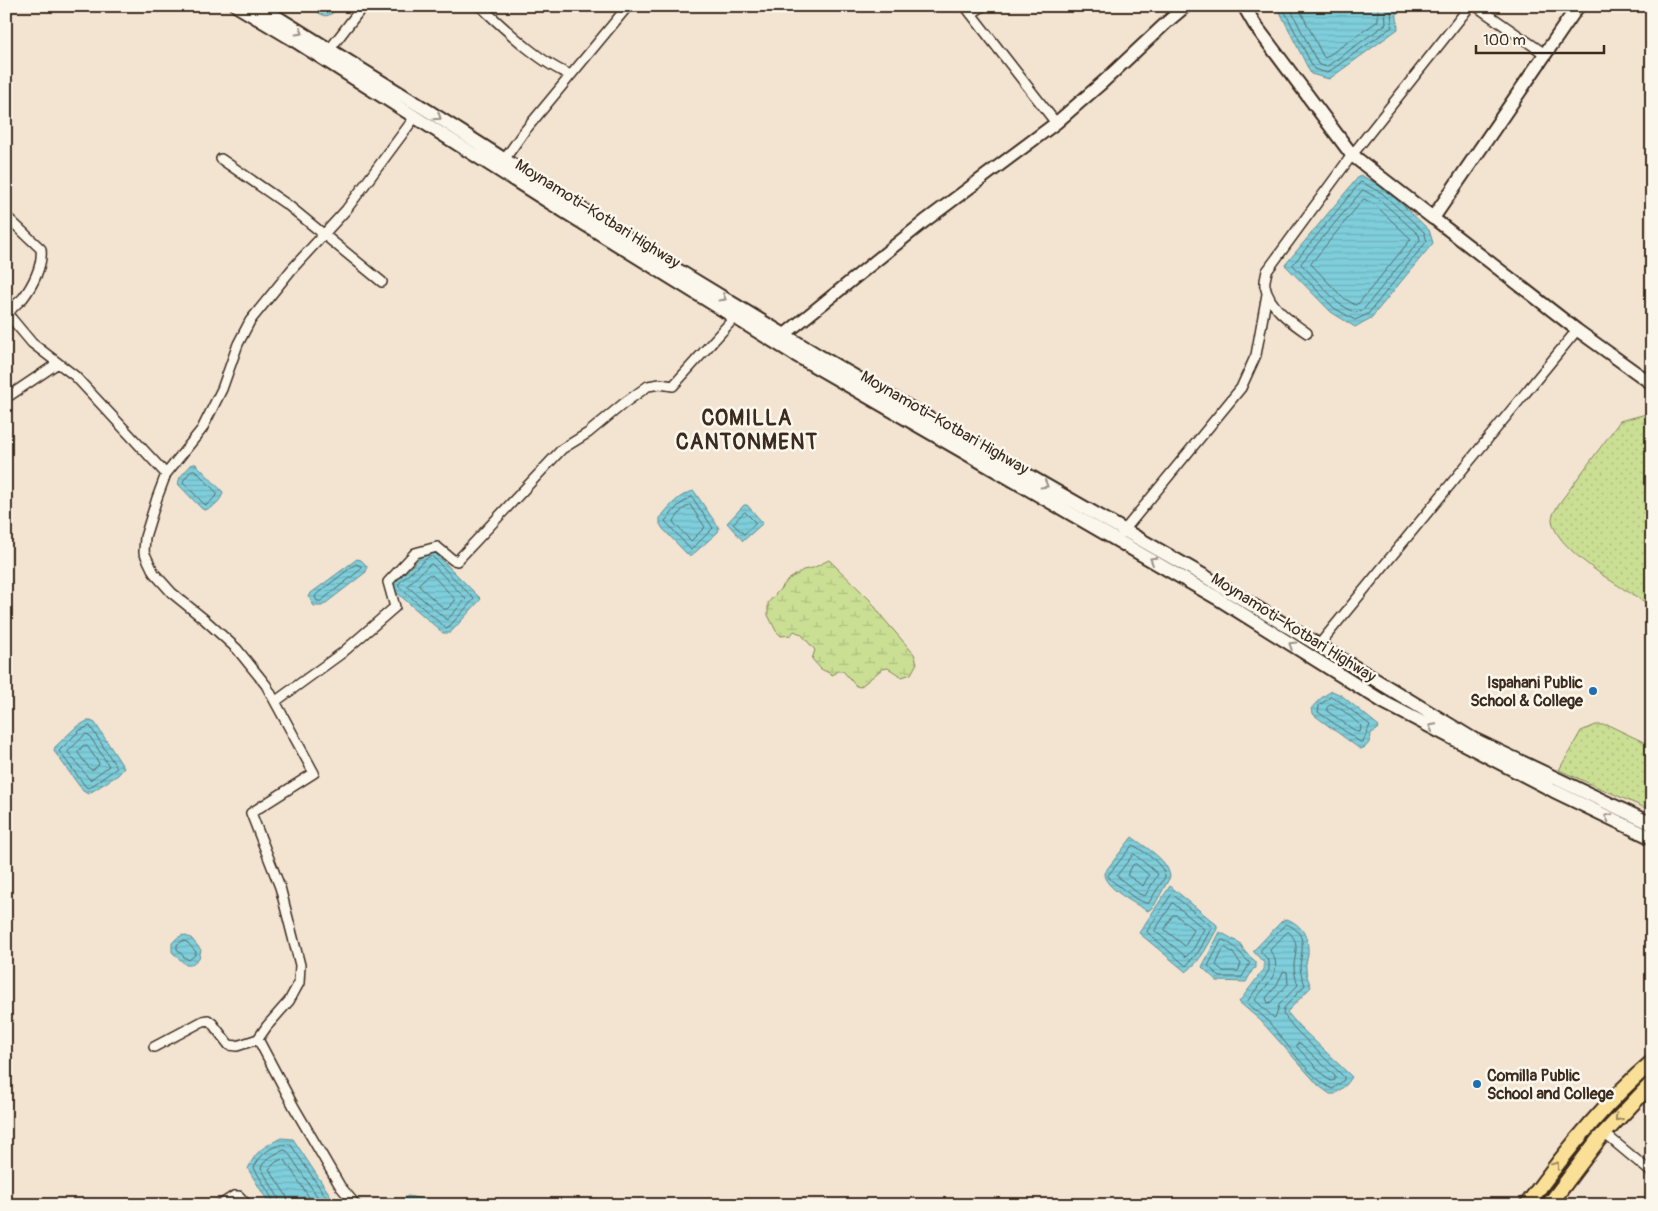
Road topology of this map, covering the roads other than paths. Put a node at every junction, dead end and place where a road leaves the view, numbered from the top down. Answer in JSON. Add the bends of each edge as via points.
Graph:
{"nodes":[{"id":1,"x":237,"y":6,"type":"edge"},
{"id":2,"x":258,"y":6,"type":"edge"},
{"id":3,"x":363,"y":6,"type":"edge"},
{"id":4,"x":480,"y":6,"type":"edge"},
{"id":5,"x":628,"y":6,"type":"edge"},
{"id":6,"x":965,"y":6,"type":"edge"},
{"id":7,"x":983,"y":6,"type":"edge"},
{"id":8,"x":1186,"y":6,"type":"edge"},
{"id":9,"x":1244,"y":6,"type":"edge"},
{"id":10,"x":1470,"y":6,"type":"edge"},
{"id":11,"x":1476,"y":6,"type":"edge"},
{"id":12,"x":1578,"y":6,"type":"edge"},
{"id":13,"x":971,"y":14,"type":"junction"},
{"id":14,"x":330,"y":49,"type":"junction"},
{"id":15,"x":1545,"y":54,"type":"junction"},
{"id":16,"x":571,"y":75,"type":"junction"},
{"id":17,"x":415,"y":117,"type":"junction"},
{"id":18,"x":1056,"y":123,"type":"junction"},
{"id":19,"x":1352,"y":155,"type":"junction"},
{"id":20,"x":221,"y":160,"type":"dead end"},
{"id":21,"x":504,"y":160,"type":"junction"},
{"id":22,"x":6,"y":216,"type":"edge"},
{"id":23,"x":1433,"y":218,"type":"junction"},
{"id":24,"x":324,"y":234,"type":"junction"},
{"id":25,"x":382,"y":282,"type":"dead end"},
{"id":26,"x":1267,"y":294,"type":"junction"},
{"id":27,"x":735,"y":317,"type":"junction"},
{"id":28,"x":1577,"y":330,"type":"junction"},
{"id":29,"x":1307,"y":333,"type":"dead end"},
{"id":30,"x":781,"y":339,"type":"junction"},
{"id":31,"x":58,"y":363,"type":"junction"},
{"id":32,"x":1652,"y":384,"type":"edge"},
{"id":33,"x":6,"y":398,"type":"edge"},
{"id":34,"x":166,"y":474,"type":"junction"},
{"id":35,"x":1121,"y":536,"type":"junction"},
{"id":36,"x":1318,"y":646,"type":"junction"},
{"id":37,"x":276,"y":701,"type":"junction"},
{"id":38,"x":1471,"y":743,"type":"junction"},
{"id":39,"x":1652,"y":824,"type":"edge"},
{"id":40,"x":1652,"y":838,"type":"edge"},
{"id":41,"x":258,"y":1039,"type":"junction"},
{"id":42,"x":154,"y":1046,"type":"dead end"},
{"id":43,"x":1652,"y":1062,"type":"edge"},
{"id":44,"x":1652,"y":1084,"type":"edge"},
{"id":45,"x":1604,"y":1133,"type":"junction"},
{"id":46,"x":1652,"y":1173,"type":"edge"},
{"id":47,"x":220,"y":1205,"type":"edge"},
{"id":48,"x":246,"y":1205,"type":"edge"},
{"id":49,"x":356,"y":1205,"type":"edge"},
{"id":50,"x":1527,"y":1205,"type":"edge"},
{"id":51,"x":1549,"y":1205,"type":"edge"}],
"edges":[{"from":1,"to":17,"type":"main road","name":"Moynamoti–Kotbari Highway"},
{"from":2,"to":14,"type":"main road","name":"Moynamoti–Kotbari Highway","one_way":true},
{"from":3,"to":14,"type":"street"},
{"from":4,"to":16,"type":"street","via":[[544,60]]},
{"from":5,"to":16,"type":"street"},
{"from":6,"to":13,"type":"street"},
{"from":7,"to":13,"type":"street"},
{"from":8,"to":18,"type":"street"},
{"from":9,"to":19,"type":"main road"},
{"from":10,"to":19,"type":"street"},
{"from":11,"to":15,"type":"street"},
{"from":12,"to":15,"type":"main road"},
{"from":13,"to":18,"type":"street"},
{"from":14,"to":21,"type":"main road","name":"Moynamoti–Kotbari Highway","one_way":true},
{"from":15,"to":23,"type":"main road"},
{"from":16,"to":21,"type":"street"},
{"from":17,"to":24,"type":"street","via":[[346,210]]},
{"from":17,"to":27,"type":"main road","name":"Moynamoti–Kotbari Highway"},
{"from":18,"to":30,"type":"street","via":[[925,221]]},
{"from":19,"to":23,"type":"main road"},
{"from":19,"to":26,"type":"street","via":[[1267,271],[1264,285]]},
{"from":20,"to":24,"type":"street","via":[[290,206]]},
{"from":21,"to":30,"type":"main road","name":"Moynamoti–Kotbari Highway","one_way":true},
{"from":22,"to":31,"type":"street","via":[[41,248],[42,254],[30,287],[9,313],[32,343]]},
{"from":23,"to":28,"type":"street"},
{"from":24,"to":25,"type":"street"},
{"from":24,"to":34,"type":"street","via":[[250,321],[202,430]]},
{"from":26,"to":29,"type":"street","via":[[1282,316]]},
{"from":26,"to":35,"type":"street","via":[[1256,355],[1241,388]]},
{"from":27,"to":30,"type":"main road","name":"Moynamoti–Kotbari Highway"},
{"from":27,"to":37,"type":"street","via":[[673,386],[648,386],[562,449],[457,561],[437,547],[415,553],[388,582],[395,607],[342,653]]},
{"from":28,"to":32,"type":"street"},
{"from":28,"to":36,"type":"street"},
{"from":30,"to":35,"type":"main road","name":"Moynamoti–Kotbari Highway"},
{"from":31,"to":33,"type":"street"},
{"from":31,"to":34,"type":"street","via":[[75,376]]},
{"from":34,"to":37,"type":"street","via":[[145,537],[144,552],[154,573],[172,593],[237,649]]},
{"from":35,"to":36,"type":"main road","name":"Moynamoti–Kotbari Highway","via":[[1206,577]]},
{"from":38,"to":35,"type":"main road","name":"Moynamoti–Kotbari Highway","one_way":true,"via":[[1385,703]]},
{"from":36,"to":38,"type":"main road","name":"Moynamoti–Kotbari Highway"},
{"from":37,"to":41,"type":"street","via":[[314,773],[251,813],[280,887],[300,965],[299,983],[289,1001]]},
{"from":38,"to":39,"type":"main road","name":"Moynamoti–Kotbari Highway"},
{"from":40,"to":38,"type":"main road","name":"Moynamoti–Kotbari Highway","one_way":true},
{"from":41,"to":42,"type":"street","via":[[237,1046],[229,1045],[208,1020]]},
{"from":41,"to":49,"type":"street","via":[[336,1179]]},
{"from":50,"to":43,"type":"highway","one_way":true,"via":[[1570,1146]]},
{"from":44,"to":45,"type":"highway","one_way":true},
{"from":45,"to":46,"type":"street"},
{"from":45,"to":51,"type":"highway"},
{"from":47,"to":48,"type":"street","via":[[239,1196]]}]}
